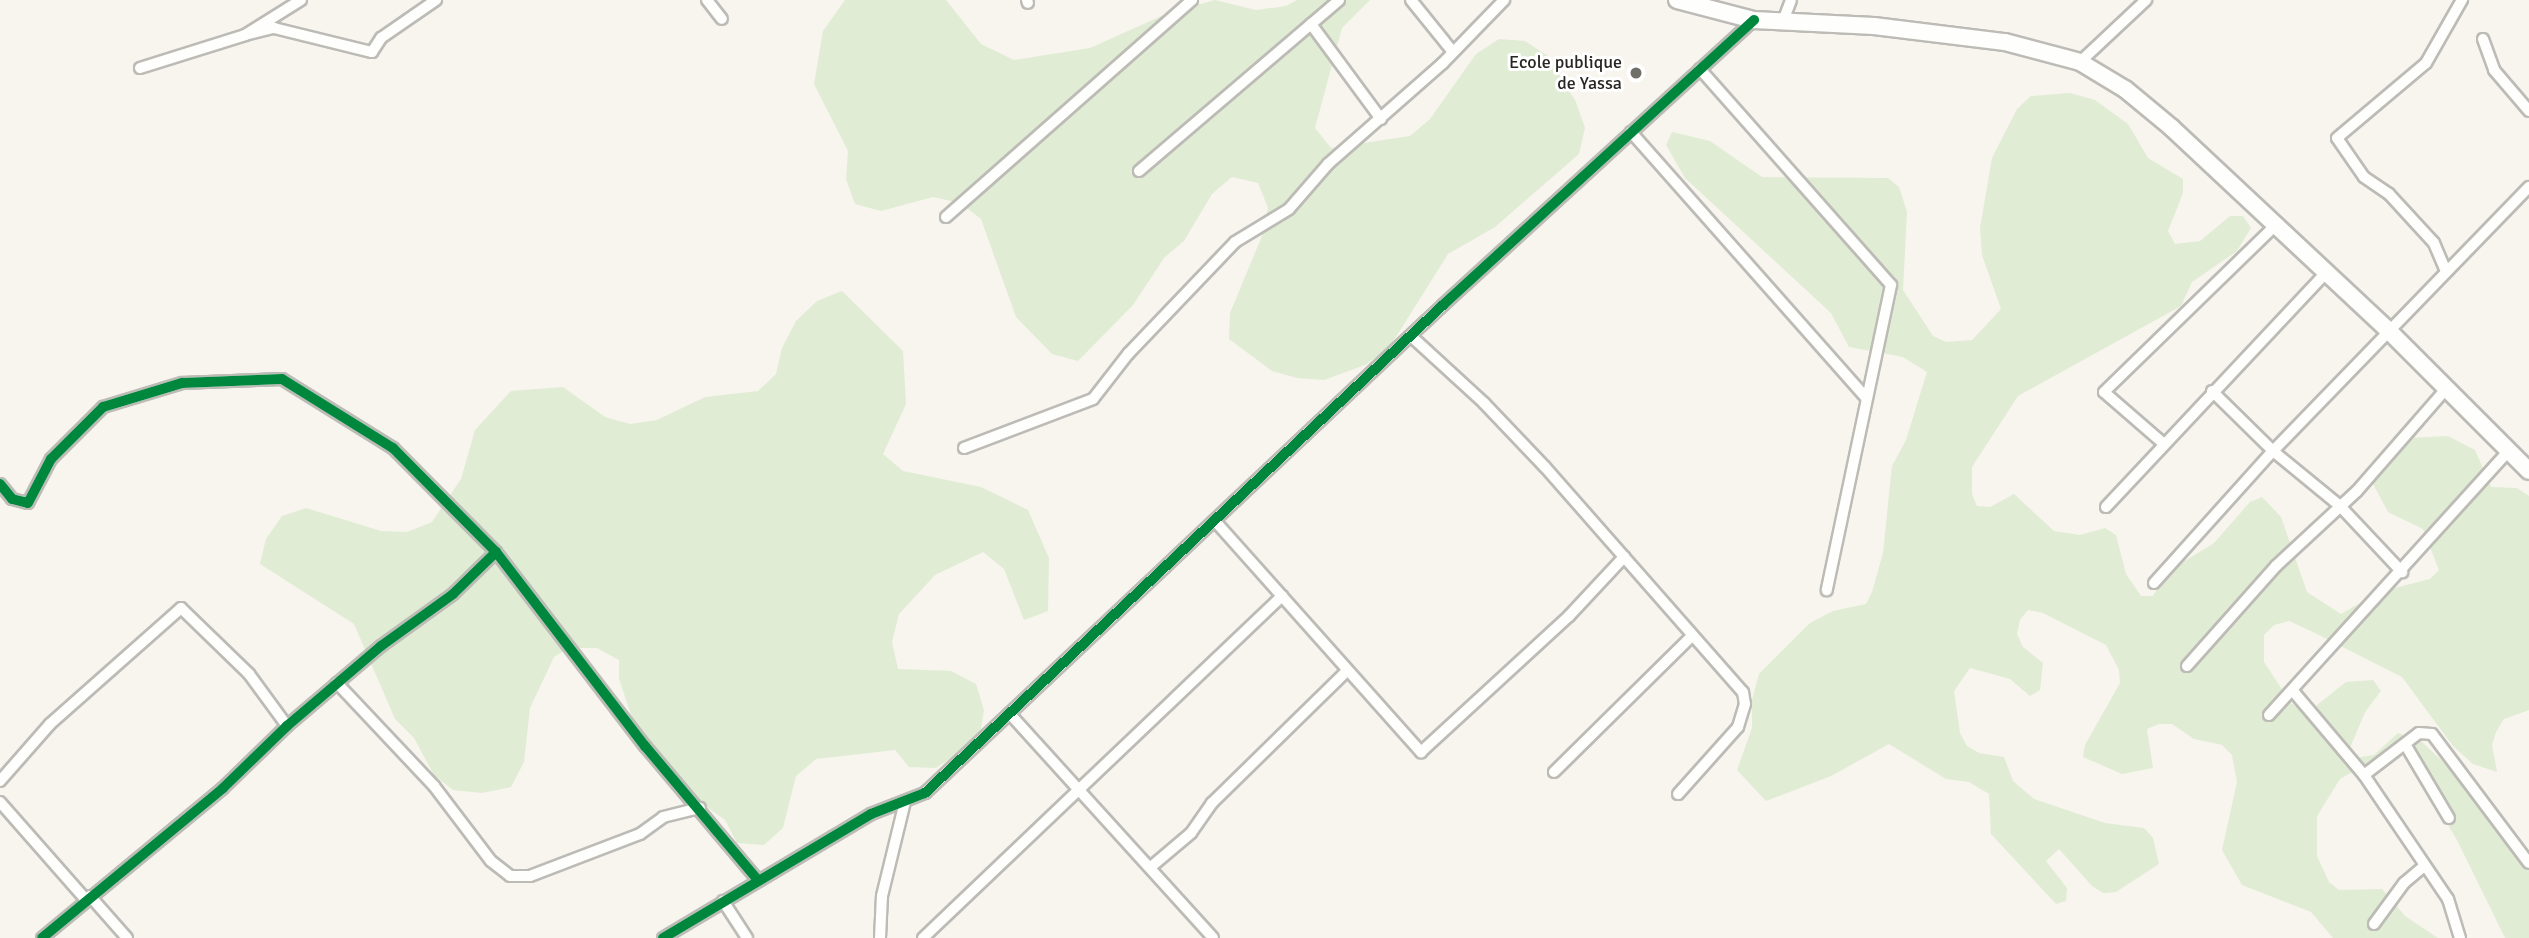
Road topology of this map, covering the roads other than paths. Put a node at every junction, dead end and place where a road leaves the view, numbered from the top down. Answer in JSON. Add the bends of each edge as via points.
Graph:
{"nodes":[{"id":1,"x":301,"y":0,"type":"edge"},
{"id":2,"x":436,"y":0,"type":"edge"},
{"id":3,"x":706,"y":0,"type":"edge"},
{"id":4,"x":1192,"y":0,"type":"edge"},
{"id":5,"x":1339,"y":0,"type":"edge"},
{"id":6,"x":1411,"y":0,"type":"edge"},
{"id":7,"x":1504,"y":0,"type":"edge"},
{"id":8,"x":1677,"y":0,"type":"edge"},
{"id":9,"x":1791,"y":0,"type":"edge"},
{"id":10,"x":2146,"y":0,"type":"edge"},
{"id":11,"x":2462,"y":0,"type":"edge"},
{"id":12,"x":722,"y":19,"type":"dead end"},
{"id":13,"x":1754,"y":20,"type":"junction"},
{"id":14,"x":1783,"y":22,"type":"junction"},
{"id":15,"x":1311,"y":24,"type":"junction"},
{"id":16,"x":245,"y":35,"type":"junction"},
{"id":17,"x":2483,"y":39,"type":"dead end"},
{"id":18,"x":1453,"y":52,"type":"junction"},
{"id":19,"x":2080,"y":62,"type":"junction"},
{"id":20,"x":140,"y":68,"type":"dead end"},
{"id":21,"x":1700,"y":69,"type":"junction"},
{"id":22,"x":2529,"y":111,"type":"edge"},
{"id":23,"x":1381,"y":118,"type":"junction"},
{"id":24,"x":1631,"y":132,"type":"junction"},
{"id":25,"x":1139,"y":171,"type":"dead end"},
{"id":26,"x":2529,"y":187,"type":"edge"},
{"id":27,"x":946,"y":217,"type":"dead end"},
{"id":28,"x":2277,"y":224,"type":"junction"},
{"id":29,"x":2445,"y":269,"type":"junction"},
{"id":30,"x":2327,"y":272,"type":"junction"},
{"id":31,"x":2388,"y":330,"type":"junction"},
{"id":32,"x":1411,"y":336,"type":"junction"},
{"id":33,"x":2445,"y":390,"type":"junction"},
{"id":34,"x":2212,"y":391,"type":"junction"},
{"id":35,"x":1866,"y":398,"type":"junction"},
{"id":36,"x":2164,"y":444,"type":"junction"},
{"id":37,"x":964,"y":448,"type":"dead end"},
{"id":38,"x":2509,"y":450,"type":"junction"},
{"id":39,"x":2273,"y":451,"type":"junction"},
{"id":40,"x":2529,"y":471,"type":"edge"},
{"id":41,"x":0,"y":484,"type":"edge"},
{"id":42,"x":2340,"y":506,"type":"junction"},
{"id":43,"x":2106,"y":507,"type":"dead end"},
{"id":44,"x":1215,"y":521,"type":"junction"},
{"id":45,"x":496,"y":552,"type":"junction"},
{"id":46,"x":1624,"y":557,"type":"junction"},
{"id":47,"x":2402,"y":572,"type":"junction"},
{"id":48,"x":2154,"y":583,"type":"dead end"},
{"id":49,"x":1827,"y":590,"type":"dead end"},
{"id":50,"x":1282,"y":596,"type":"junction"},
{"id":51,"x":1692,"y":636,"type":"junction"},
{"id":52,"x":2187,"y":666,"type":"dead end"},
{"id":53,"x":1348,"y":671,"type":"junction"},
{"id":54,"x":337,"y":683,"type":"junction"},
{"id":55,"x":2293,"y":691,"type":"junction"},
{"id":56,"x":1010,"y":714,"type":"junction"},
{"id":57,"x":2269,"y":715,"type":"dead end"},
{"id":58,"x":287,"y":726,"type":"junction"},
{"id":59,"x":2405,"y":744,"type":"junction"},
{"id":60,"x":1554,"y":772,"type":"dead end"},
{"id":61,"x":2364,"y":775,"type":"junction"},
{"id":62,"x":0,"y":781,"type":"edge"},
{"id":63,"x":1079,"y":790,"type":"junction"},
{"id":64,"x":1678,"y":794,"type":"dead end"},
{"id":65,"x":0,"y":802,"type":"edge"},
{"id":66,"x":905,"y":802,"type":"junction"},
{"id":67,"x":700,"y":808,"type":"junction"},
{"id":68,"x":2449,"y":818,"type":"dead end"},
{"id":69,"x":2529,"y":863,"type":"edge"},
{"id":70,"x":1152,"y":866,"type":"junction"},
{"id":71,"x":2424,"y":866,"type":"junction"},
{"id":72,"x":757,"y":879,"type":"junction"},
{"id":73,"x":88,"y":898,"type":"junction"},
{"id":74,"x":723,"y":901,"type":"junction"},
{"id":75,"x":2374,"y":924,"type":"dead end"},
{"id":76,"x":42,"y":938,"type":"edge"},
{"id":77,"x":127,"y":938,"type":"edge"},
{"id":78,"x":663,"y":938,"type":"edge"},
{"id":79,"x":747,"y":938,"type":"edge"},
{"id":80,"x":881,"y":938,"type":"edge"},
{"id":81,"x":923,"y":938,"type":"edge"},
{"id":82,"x":1213,"y":938,"type":"edge"},
{"id":83,"x":2460,"y":938,"type":"edge"}],
"edges":[{"from":1,"to":16,"type":"street"},
{"from":2,"to":16,"type":"street","via":[[381,38],[372,52],[274,28]]},
{"from":3,"to":12,"type":"street"},
{"from":4,"to":27,"type":"street"},
{"from":5,"to":15,"type":"street"},
{"from":6,"to":18,"type":"street"},
{"from":7,"to":18,"type":"street"},
{"from":8,"to":13,"type":"main road"},
{"from":9,"to":14,"type":"street"},
{"from":10,"to":19,"type":"street"},
{"from":11,"to":29,"type":"street","via":[[2427,63],[2337,138],[2364,177],[2389,194],[2434,243]]},
{"from":13,"to":14,"type":"main road"},
{"from":13,"to":21,"type":"street"},
{"from":14,"to":19,"type":"main road","via":[[1874,26],[2005,41]]},
{"from":15,"to":23,"type":"street"},
{"from":15,"to":25,"type":"street"},
{"from":16,"to":20,"type":"street"},
{"from":17,"to":22,"type":"street","via":[[2494,69]]},
{"from":18,"to":23,"type":"street"},
{"from":19,"to":28,"type":"main road","via":[[2126,89]]},
{"from":21,"to":24,"type":"street"},
{"from":21,"to":35,"type":"street","via":[[1890,282]]},
{"from":23,"to":37,"type":"street","via":[[1328,164],[1289,209],[1235,242],[1128,354],[1093,399]]},
{"from":24,"to":32,"type":"street"},
{"from":24,"to":35,"type":"street"},
{"from":26,"to":29,"type":"street"},
{"from":28,"to":30,"type":"main road"},
{"from":28,"to":36,"type":"street","via":[[2104,391]]},
{"from":29,"to":31,"type":"street"},
{"from":30,"to":31,"type":"main road"},
{"from":30,"to":34,"type":"street"},
{"from":31,"to":33,"type":"main road"},
{"from":31,"to":39,"type":"street"},
{"from":32,"to":44,"type":"street"},
{"from":32,"to":46,"type":"street","via":[[1493,412]]},
{"from":33,"to":38,"type":"main road"},
{"from":33,"to":42,"type":"street"},
{"from":34,"to":36,"type":"street"},
{"from":34,"to":39,"type":"street"},
{"from":35,"to":49,"type":"street"},
{"from":36,"to":43,"type":"street"},
{"from":38,"to":40,"type":"main road"},
{"from":38,"to":47,"type":"street"},
{"from":39,"to":42,"type":"street"},
{"from":39,"to":48,"type":"street"},
{"from":41,"to":45,"type":"street","via":[[12,499],[28,503],[51,459],[103,407],[182,383],[282,379],[393,448]]},
{"from":42,"to":47,"type":"street"},
{"from":42,"to":52,"type":"street","via":[[2276,566]]},
{"from":44,"to":50,"type":"street"},
{"from":44,"to":56,"type":"street"},
{"from":45,"to":54,"type":"street","via":[[453,594]]},
{"from":45,"to":67,"type":"street","via":[[520,578],[545,620]]},
{"from":46,"to":51,"type":"street"},
{"from":46,"to":53,"type":"street","via":[[1576,610],[1501,674],[1423,752]]},
{"from":47,"to":55,"type":"street"},
{"from":50,"to":53,"type":"street"},
{"from":50,"to":63,"type":"street"},
{"from":51,"to":60,"type":"street"},
{"from":51,"to":64,"type":"street","via":[[1738,684],[1745,704],[1738,727]]},
{"from":53,"to":70,"type":"street","via":[[1212,803],[1191,833]]},
{"from":54,"to":58,"type":"street"},
{"from":54,"to":67,"type":"street","via":[[434,786],[491,861],[510,876],[530,876],[640,834],[663,817]]},
{"from":55,"to":57,"type":"street"},
{"from":55,"to":61,"type":"street"},
{"from":56,"to":63,"type":"street"},
{"from":56,"to":66,"type":"street","via":[[925,793]]},
{"from":58,"to":62,"type":"street","via":[[248,674],[181,608],[50,724]]},
{"from":58,"to":73,"type":"street","via":[[223,788]]},
{"from":59,"to":61,"type":"street"},
{"from":59,"to":68,"type":"street"},
{"from":59,"to":69,"type":"street","via":[[2419,733],[2432,734]]},
{"from":61,"to":71,"type":"street"},
{"from":63,"to":70,"type":"street"},
{"from":63,"to":81,"type":"street"},
{"from":65,"to":73,"type":"street"},
{"from":66,"to":72,"type":"street","via":[[871,814]]},
{"from":66,"to":80,"type":"street","via":[[882,895]]},
{"from":67,"to":72,"type":"street"},
{"from":70,"to":82,"type":"street"},
{"from":71,"to":75,"type":"street"},
{"from":71,"to":83,"type":"street","via":[[2448,899]]},
{"from":72,"to":74,"type":"street"},
{"from":73,"to":76,"type":"street"},
{"from":73,"to":77,"type":"street"},
{"from":74,"to":78,"type":"street"},
{"from":74,"to":79,"type":"street"}]}
